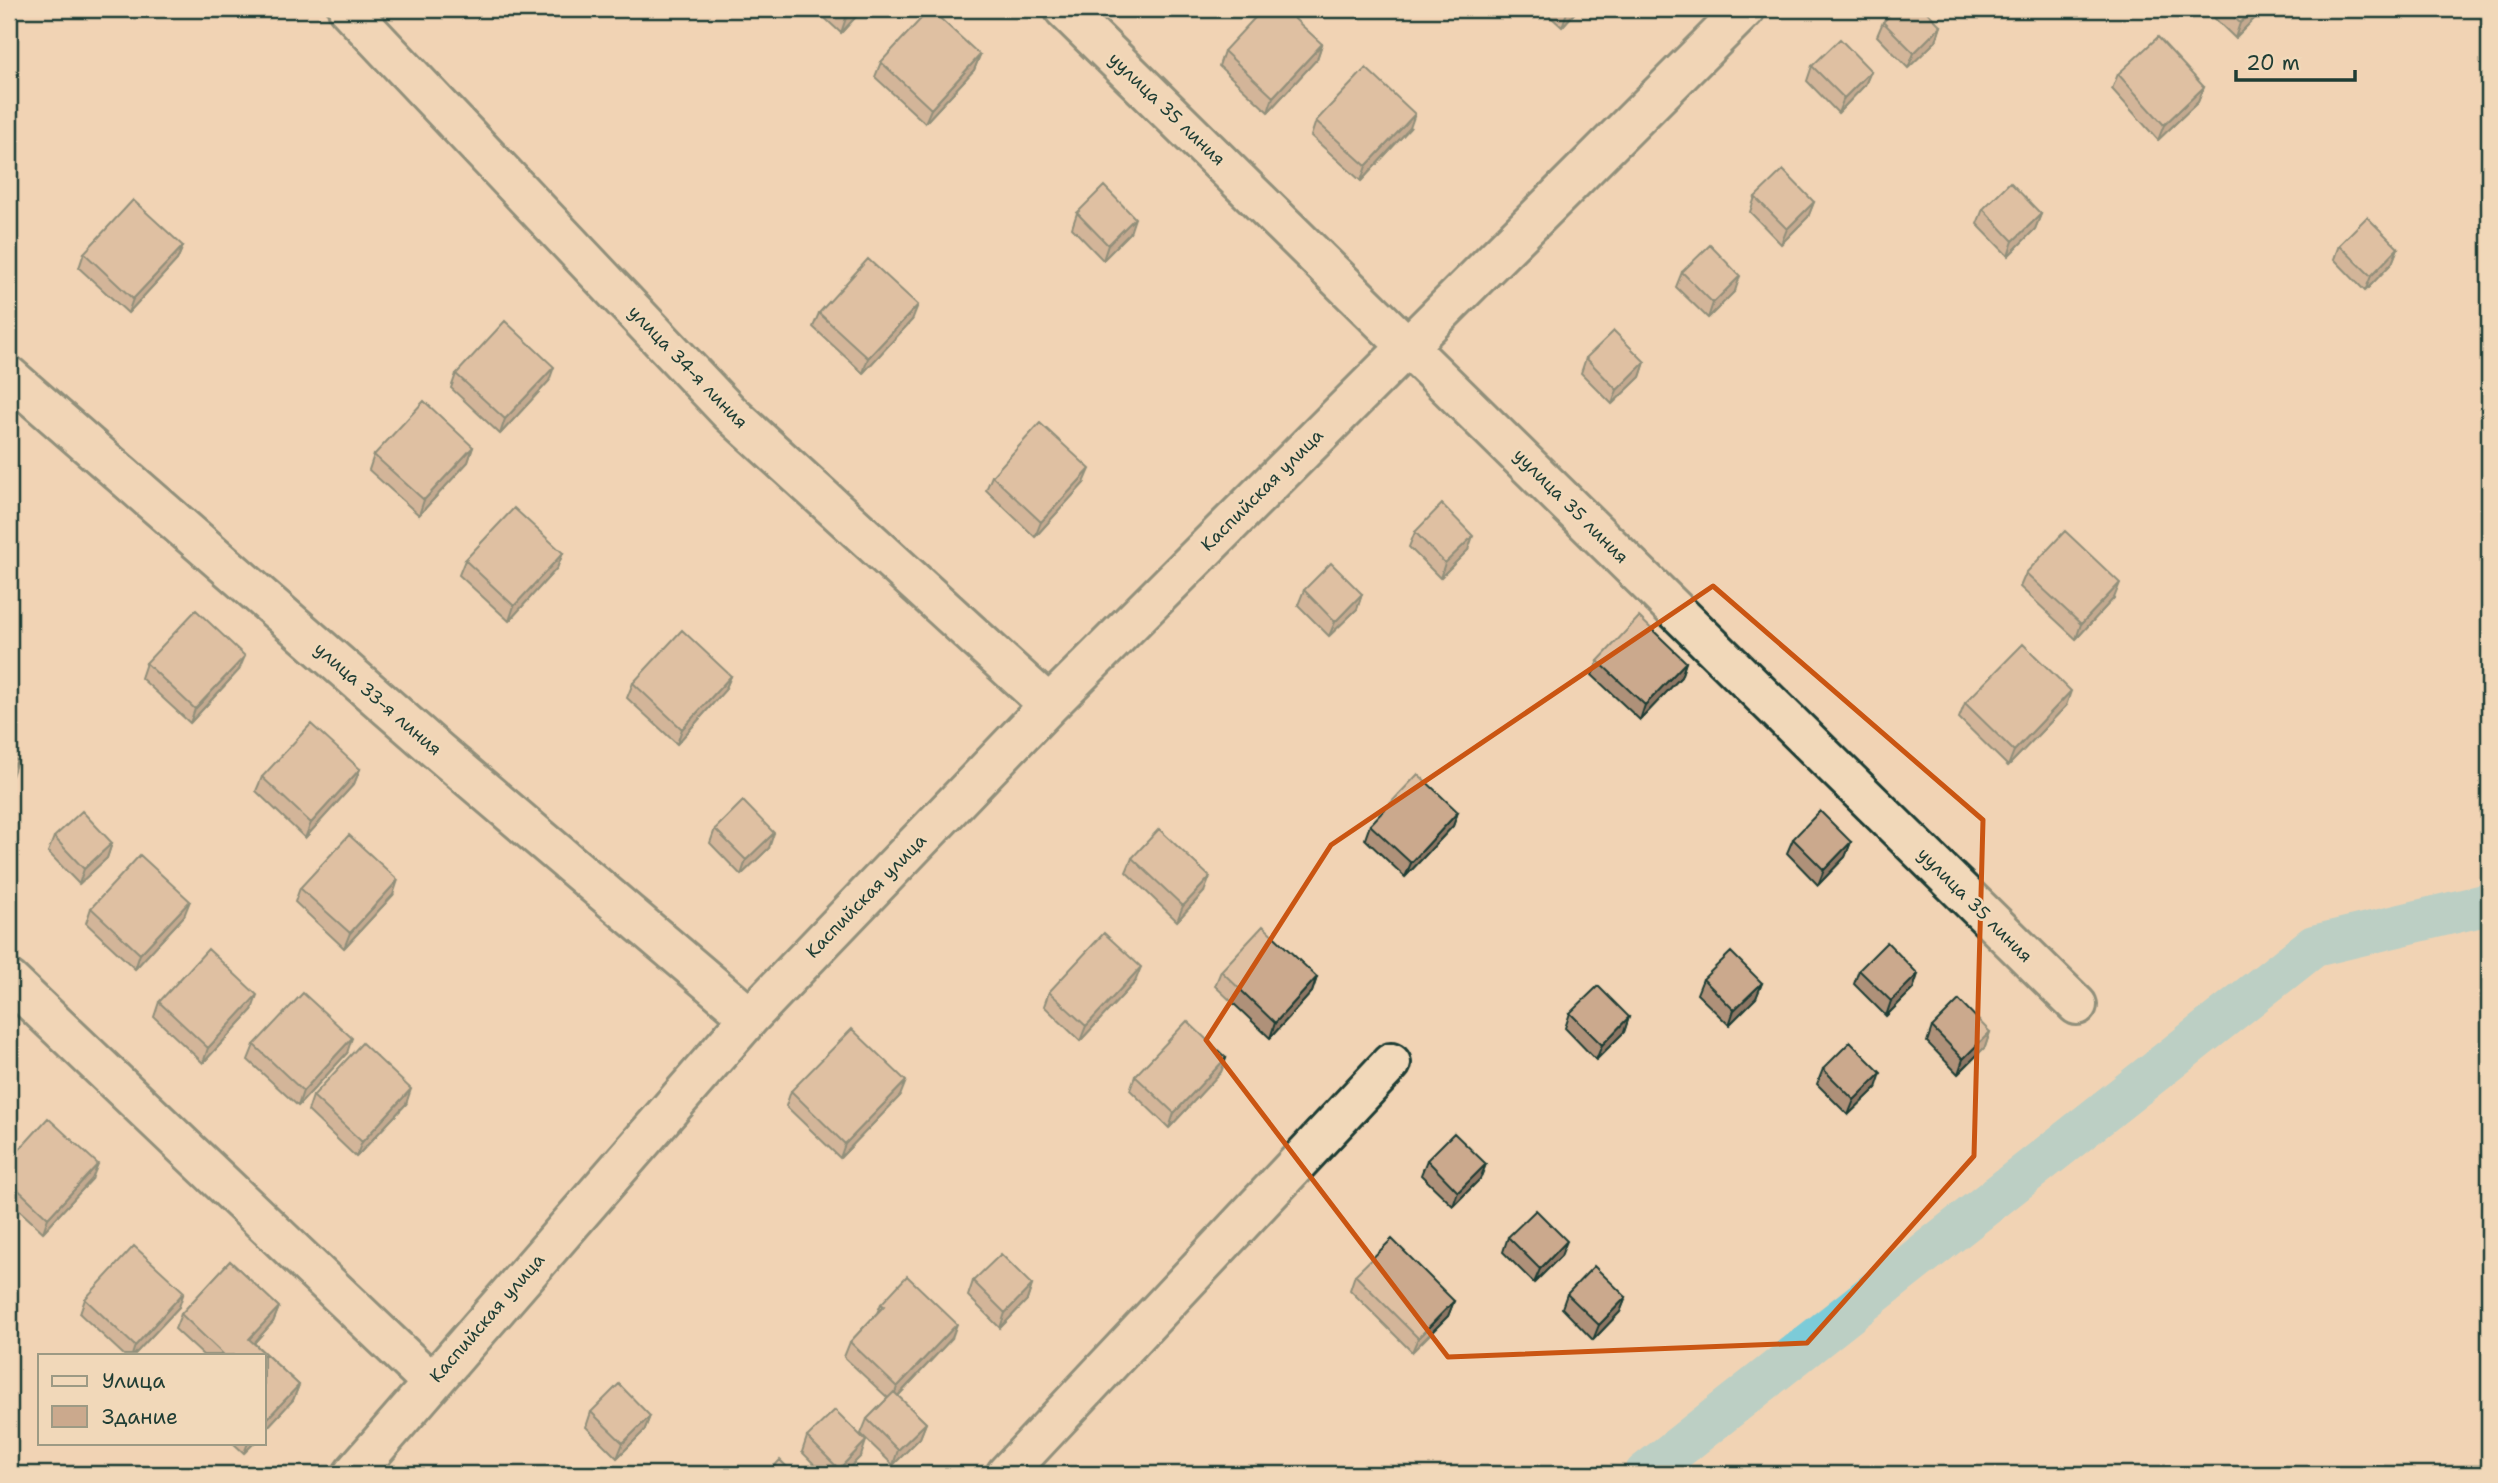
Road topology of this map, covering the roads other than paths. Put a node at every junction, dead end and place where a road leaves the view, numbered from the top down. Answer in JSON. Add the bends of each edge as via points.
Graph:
{"nodes":[{"id":1,"x":348,"y":9,"type":"edge"},
{"id":2,"x":1064,"y":9,"type":"edge"},
{"id":3,"x":1745,"y":9,"type":"edge"},
{"id":4,"x":1407,"y":344,"type":"junction"},
{"id":5,"x":9,"y":376,"type":"edge"},
{"id":6,"x":1049,"y":705,"type":"junction"},
{"id":7,"x":9,"y":980,"type":"edge"},
{"id":8,"x":2077,"y":1005,"type":"dead end"},
{"id":9,"x":750,"y":1017,"type":"junction"},
{"id":10,"x":1391,"y":1063,"type":"dead end"},
{"id":11,"x":431,"y":1382,"type":"junction"},
{"id":12,"x":352,"y":1474,"type":"edge"},
{"id":13,"x":1006,"y":1474,"type":"edge"}],
"edges":[{"from":1,"to":6,"type":"street","name":"улица 34-я линия","via":[[729,412]]},
{"from":2,"to":4,"type":"street","name":"уулица 35 линия"},
{"from":3,"to":4,"type":"street","name":"Каспийская улица"},
{"from":4,"to":6,"type":"street","name":"Каспийская улица"},
{"from":4,"to":8,"type":"street","name":"уулица 35 линия"},
{"from":5,"to":9,"type":"street","name":"улица 33-я линия"},
{"from":6,"to":9,"type":"street","name":"Каспийская улица"},
{"from":7,"to":11,"type":"street"},
{"from":9,"to":11,"type":"street","name":"Каспийская улица"},
{"from":10,"to":13,"type":"street"},
{"from":11,"to":12,"type":"street","name":"Каспийская улица"}]}
